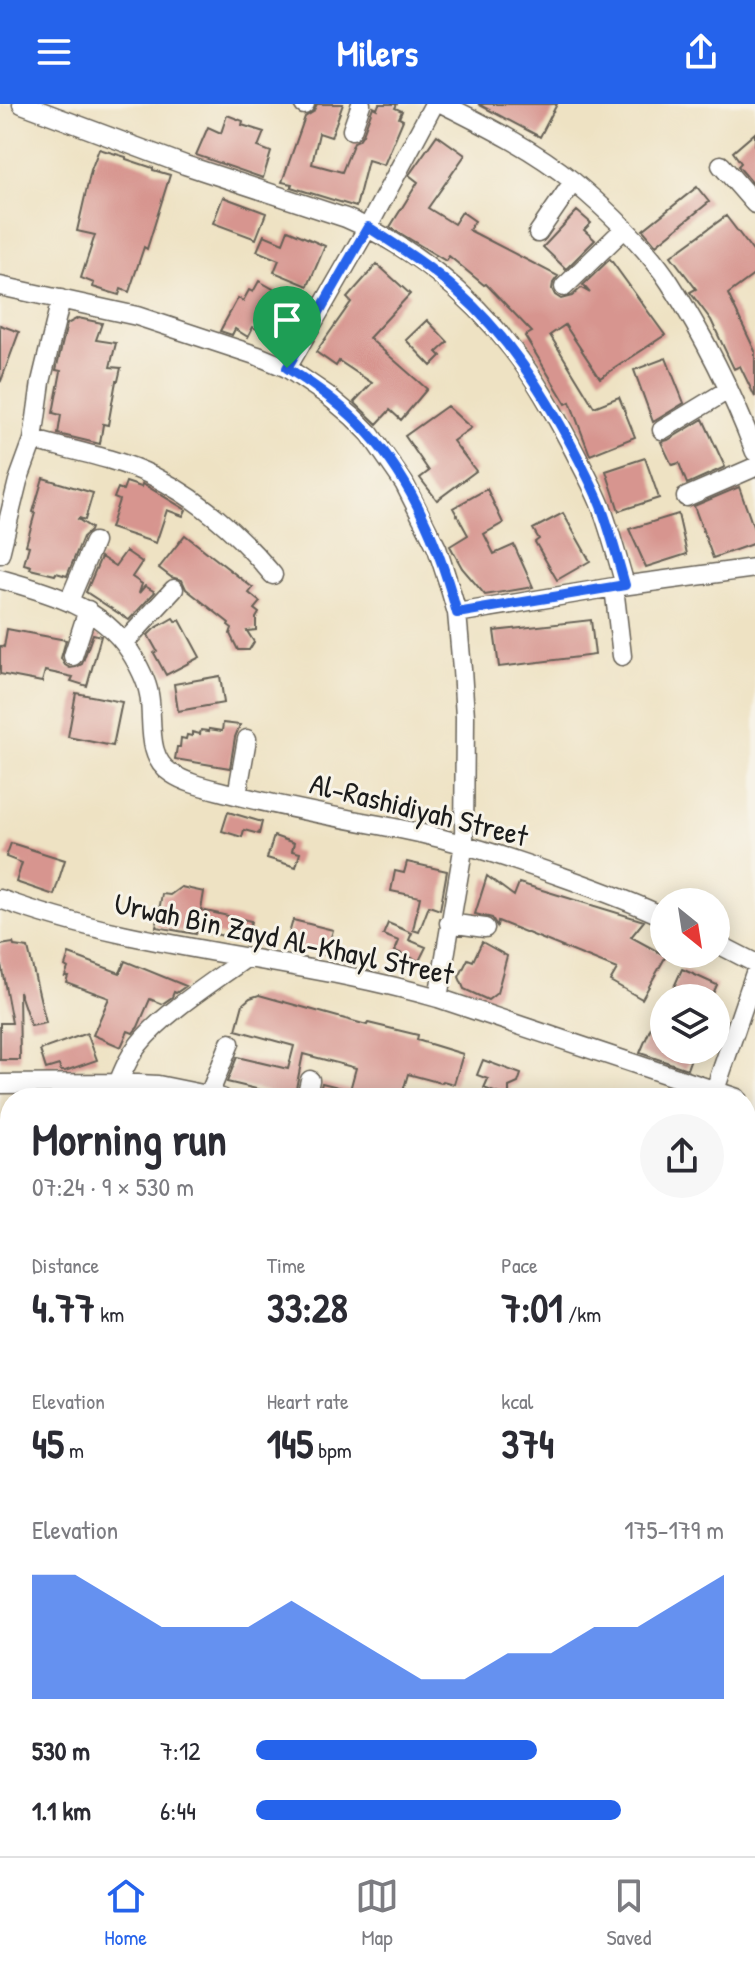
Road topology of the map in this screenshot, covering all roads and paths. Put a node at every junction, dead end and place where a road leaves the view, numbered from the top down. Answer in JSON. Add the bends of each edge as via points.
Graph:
{"nodes":[{"id":1,"x":22,"y":104,"type":"edge"},
{"id":2,"x":361,"y":104,"type":"edge"},
{"id":3,"x":434,"y":104,"type":"edge"},
{"id":4,"x":443,"y":104,"type":"edge"},
{"id":5,"x":352,"y":130,"type":"dead end"},
{"id":6,"x":721,"y":165,"type":"dead end"},
{"id":7,"x":573,"y":182,"type":"junction"},
{"id":8,"x":755,"y":204,"type":"edge"},
{"id":9,"x":368,"y":227,"type":"junction"},
{"id":10,"x":624,"y":229,"type":"junction"},
{"id":11,"x":538,"y":233,"type":"dead end"},
{"id":12,"x":0,"y":286,"type":"edge"},
{"id":13,"x":564,"y":287,"type":"dead end"},
{"id":14,"x":61,"y":299,"type":"junction"},
{"id":15,"x":287,"y":368,"type":"junction"},
{"id":16,"x":728,"y":390,"type":"junction"},
{"id":17,"x":662,"y":430,"type":"dead end"},
{"id":18,"x":33,"y":440,"type":"junction"},
{"id":19,"x":755,"y":452,"type":"edge"},
{"id":20,"x":755,"y":467,"type":"edge"},
{"id":21,"x":686,"y":497,"type":"dead end"},
{"id":22,"x":94,"y":542,"type":"dead end"},
{"id":23,"x":0,"y":554,"type":"edge"},
{"id":24,"x":755,"y":568,"type":"edge"},
{"id":25,"x":273,"y":575,"type":"dead end"},
{"id":26,"x":0,"y":579,"type":"edge"},
{"id":27,"x":620,"y":586,"type":"junction"},
{"id":28,"x":174,"y":589,"type":"dead end"},
{"id":29,"x":69,"y":601,"type":"junction"},
{"id":30,"x":88,"y":610,"type":"junction"},
{"id":31,"x":457,"y":613,"type":"junction"},
{"id":32,"x":124,"y":643,"type":"junction"},
{"id":33,"x":73,"y":656,"type":"dead end"},
{"id":34,"x":622,"y":656,"type":"dead end"},
{"id":35,"x":247,"y":739,"type":"dead end"},
{"id":36,"x":237,"y":795,"type":"junction"},
{"id":37,"x":464,"y":844,"type":"junction"},
{"id":38,"x":0,"y":899,"type":"edge"},
{"id":39,"x":650,"y":911,"type":"edge"},
{"id":40,"x":449,"y":923,"type":"junction"},
{"id":41,"x":485,"y":928,"type":"dead end"},
{"id":42,"x":730,"y":950,"type":"edge"},
{"id":43,"x":246,"y":958,"type":"junction"},
{"id":44,"x":755,"y":963,"type":"edge"},
{"id":45,"x":755,"y":973,"type":"edge"},
{"id":46,"x":438,"y":998,"type":"junction"},
{"id":47,"x":230,"y":1043,"type":"dead end"},
{"id":48,"x":118,"y":1083,"type":"junction"},
{"id":49,"x":0,"y":1084,"type":"edge"},
{"id":50,"x":174,"y":1088,"type":"edge"},
{"id":51,"x":218,"y":1088,"type":"edge"},
{"id":52,"x":709,"y":1088,"type":"edge"},
{"id":53,"x":716,"y":1088,"type":"edge"}],
"edges":[{"from":1,"to":9,"type":"street"},
{"from":2,"to":5,"type":"street"},
{"from":3,"to":9,"type":"street"},
{"from":4,"to":7,"type":"street"},
{"from":6,"to":8,"type":"street"},
{"from":7,"to":10,"type":"street"},
{"from":7,"to":11,"type":"street"},
{"from":9,"to":15,"type":"street"},
{"from":9,"to":27,"type":"street","via":[[458,292],[512,349],[560,424],[601,506]]},
{"from":10,"to":13,"type":"street"},
{"from":10,"to":16,"type":"street","via":[[669,281]]},
{"from":12,"to":14,"type":"street"},
{"from":14,"to":15,"type":"street","via":[[137,316]]},
{"from":14,"to":18,"type":"street"},
{"from":15,"to":31,"type":"street","via":[[353,417],[387,456],[437,548]]},
{"from":16,"to":17,"type":"street"},
{"from":16,"to":19,"type":"street"},
{"from":18,"to":23,"type":"street"},
{"from":18,"to":25,"type":"street","via":[[120,464],[175,488],[239,535]]},
{"from":20,"to":21,"type":"street"},
{"from":22,"to":29,"type":"street"},
{"from":24,"to":27,"type":"street"},
{"from":26,"to":29,"type":"street"},
{"from":27,"to":31,"type":"street"},
{"from":27,"to":34,"type":"street"},
{"from":28,"to":32,"type":"street"},
{"from":29,"to":30,"type":"street"},
{"from":30,"to":32,"type":"street"},
{"from":30,"to":33,"type":"street"},
{"from":31,"to":37,"type":"street","via":[[465,717]]},
{"from":32,"to":36,"type":"street","name":"Al-Rashidiyah Street","via":[[146,681],[152,739],[161,764],[187,781]]},
{"from":35,"to":36,"type":"street"},
{"from":36,"to":37,"type":"street","name":"Al-Rashidiyah Street"},
{"from":37,"to":39,"type":"street","name":"Al-Rashidiyah Street"},
{"from":37,"to":40,"type":"street"},
{"from":38,"to":43,"type":"street","name":"Urwah Bin Zayd Al-Khayl Street","via":[[97,928]]},
{"from":40,"to":41,"type":"street"},
{"from":40,"to":46,"type":"street"},
{"from":42,"to":44,"type":"street"},
{"from":43,"to":46,"type":"street","name":"Urwah Bin Zayd Al-Khayl Street"},
{"from":43,"to":48,"type":"street","via":[[153,1029],[127,1061]]},
{"from":45,"to":53,"type":"street"},
{"from":46,"to":52,"type":"street","name":"Urwah Bin Zayd Al-Khayl Street"},
{"from":47,"to":51,"type":"street"},
{"from":48,"to":49,"type":"street"},
{"from":48,"to":50,"type":"street"}]}
